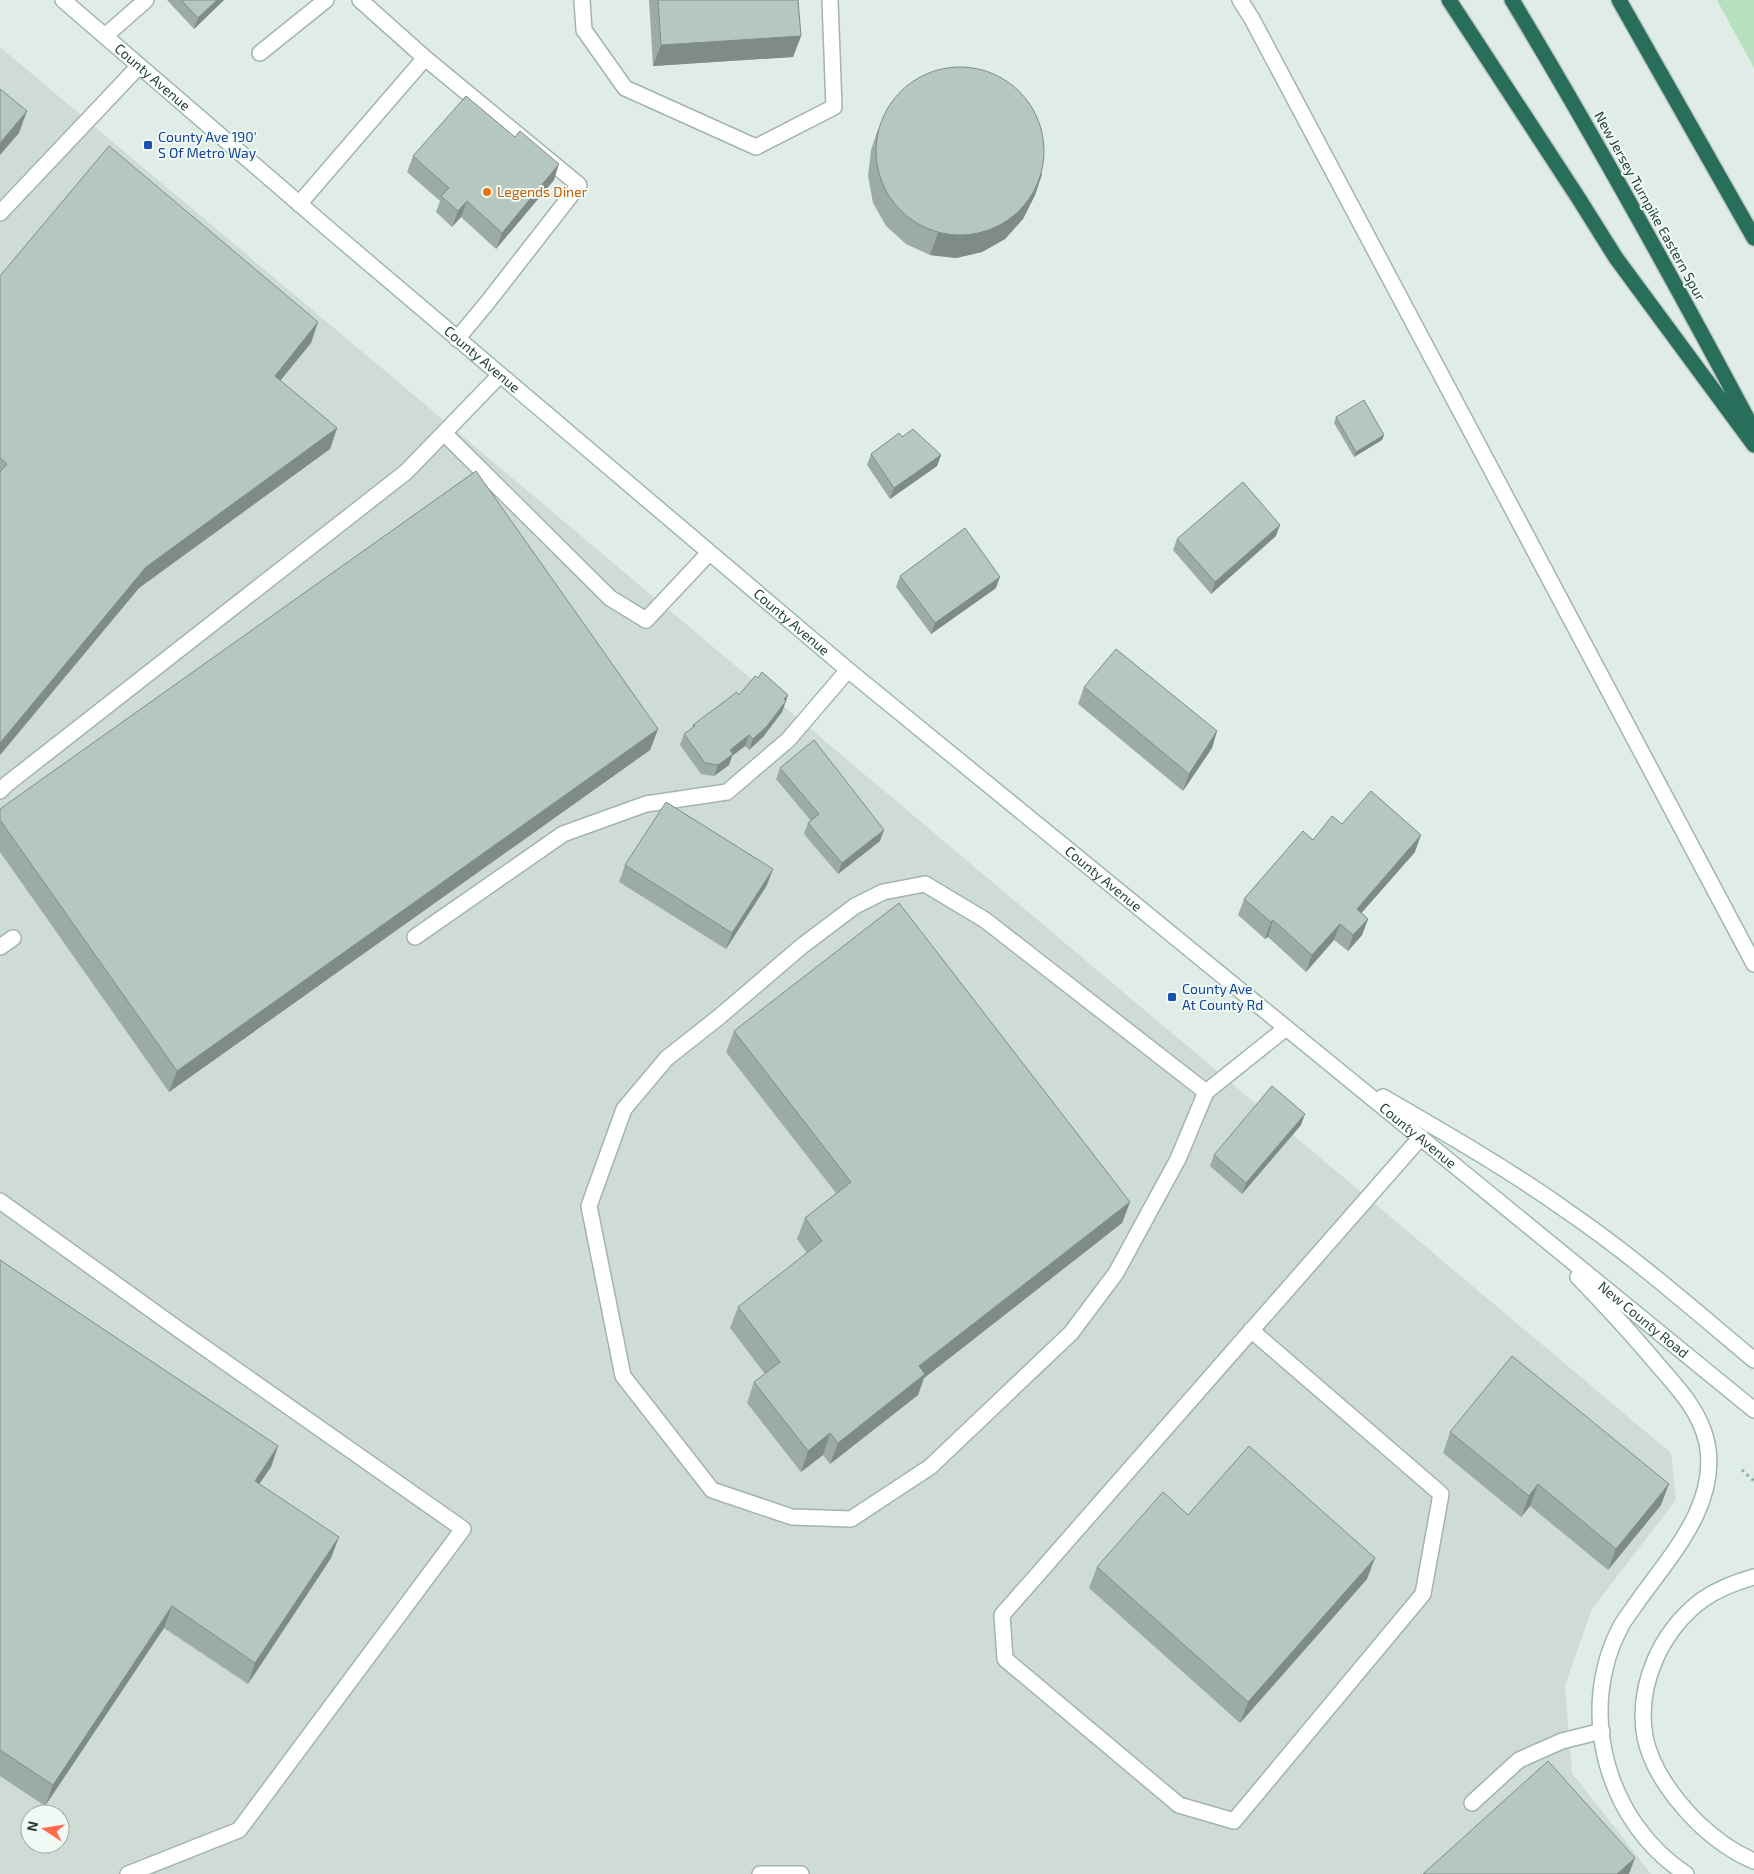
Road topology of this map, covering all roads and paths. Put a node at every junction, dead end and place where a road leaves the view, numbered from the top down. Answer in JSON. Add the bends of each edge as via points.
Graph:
{"nodes":[{"id":1,"x":63,"y":0,"type":"edge"},
{"id":2,"x":146,"y":0,"type":"edge"},
{"id":3,"x":326,"y":0,"type":"edge"},
{"id":4,"x":360,"y":0,"type":"edge"},
{"id":5,"x":582,"y":0,"type":"edge"},
{"id":6,"x":830,"y":0,"type":"edge"},
{"id":7,"x":1240,"y":0,"type":"edge"},
{"id":8,"x":1449,"y":0,"type":"edge"},
{"id":9,"x":1512,"y":0,"type":"edge"},
{"id":10,"x":1620,"y":0,"type":"edge"},
{"id":11,"x":105,"y":36,"type":"junction"},
{"id":12,"x":260,"y":53,"type":"dead end"},
{"id":13,"x":425,"y":58,"type":"junction"},
{"id":14,"x":139,"y":66,"type":"junction"},
{"id":15,"x":299,"y":204,"type":"junction"},
{"id":16,"x":0,"y":213,"type":"edge"},
{"id":17,"x":1754,"y":238,"type":"edge"},
{"id":18,"x":457,"y":339,"type":"junction"},
{"id":19,"x":500,"y":375,"type":"junction"},
{"id":20,"x":444,"y":432,"type":"junction"},
{"id":21,"x":1754,"y":432,"type":"edge"},
{"id":22,"x":1754,"y":445,"type":"edge"},
{"id":23,"x":709,"y":552,"type":"junction"},
{"id":24,"x":848,"y":670,"type":"junction"},
{"id":25,"x":0,"y":791,"type":"edge"},
{"id":26,"x":415,"y":937,"type":"edge"},
{"id":27,"x":13,"y":938,"type":"dead end"},
{"id":28,"x":0,"y":947,"type":"edge"},
{"id":29,"x":1754,"y":964,"type":"edge"},
{"id":30,"x":1286,"y":1028,"type":"junction"},
{"id":31,"x":1340,"y":1072,"type":"junction"},
{"id":32,"x":1206,"y":1092,"type":"junction"},
{"id":33,"x":1420,"y":1137,"type":"junction"},
{"id":34,"x":0,"y":1201,"type":"edge"},
{"id":35,"x":1532,"y":1229,"type":"junction"},
{"id":36,"x":1251,"y":1330,"type":"junction"},
{"id":37,"x":1754,"y":1360,"type":"edge"},
{"id":38,"x":1754,"y":1410,"type":"edge"},
{"id":39,"x":1742,"y":1470,"type":"dead end"},
{"id":40,"x":1754,"y":1482,"type":"edge"},
{"id":41,"x":1754,"y":1577,"type":"edge"},
{"id":42,"x":1602,"y":1731,"type":"junction"},
{"id":43,"x":1472,"y":1803,"type":"dead end"},
{"id":44,"x":1754,"y":1861,"type":"edge"},
{"id":45,"x":1677,"y":1872,"type":"edge"},
{"id":46,"x":128,"y":1874,"type":"edge"},
{"id":47,"x":760,"y":1874,"type":"edge"},
{"id":48,"x":801,"y":1874,"type":"edge"}],
"edges":[{"from":1,"to":11,"type":"main road","name":"County Avenue"},
{"from":2,"to":11,"type":"main road"},
{"from":3,"to":12,"type":"main road"},
{"from":4,"to":13,"type":"main road"},
{"from":5,"to":6,"type":"main road","via":[[584,30],[625,88],[756,147],[834,107]]},
{"from":7,"to":29,"type":"main road"},
{"from":8,"to":22,"type":"highway","via":[[1616,258]]},
{"from":9,"to":21,"type":"highway","name":"New Jersey Turnpike Eastern Spur","via":[[1596,142]]},
{"from":10,"to":17,"type":"highway"},
{"from":11,"to":14,"type":"main road","name":"County Avenue"},
{"from":13,"to":15,"type":"main road"},
{"from":13,"to":18,"type":"main road","via":[[579,185]]},
{"from":14,"to":15,"type":"main road","name":"County Avenue"},
{"from":14,"to":16,"type":"main road"},
{"from":15,"to":18,"type":"main road","name":"County Avenue"},
{"from":18,"to":19,"type":"main road","name":"County Avenue"},
{"from":19,"to":20,"type":"main road"},
{"from":19,"to":23,"type":"main road","name":"County Avenue"},
{"from":20,"to":23,"type":"main road","via":[[610,598],[646,620]]},
{"from":20,"to":25,"type":"main road","via":[[406,472]]},
{"from":23,"to":24,"type":"main road","name":"County Avenue"},
{"from":24,"to":26,"type":"main road","via":[[788,740],[727,792],[646,804],[563,834]]},
{"from":24,"to":30,"type":"main road","name":"County Avenue"},
{"from":27,"to":28,"type":"main road"},
{"from":30,"to":31,"type":"main road","name":"County Avenue"},
{"from":30,"to":32,"type":"main road"},
{"from":31,"to":33,"type":"main road","name":"County Avenue"},
{"from":31,"to":37,"type":"main road","via":[[1496,1163],[1568,1211],[1627,1255]]},
{"from":32,"to":32,"type":"main road","via":[[985,920],[925,884],[883,892],[855,906],[802,946],[667,1058],[624,1109],[589,1206],[623,1376],[712,1490],[792,1517],[851,1519],[930,1468],[1071,1333],[1116,1273],[1178,1158]]},
{"from":33,"to":35,"type":"main road","name":"County Avenue"},
{"from":33,"to":36,"type":"main road"},
{"from":34,"to":46,"type":"main road","via":[[462,1529],[238,1830]]},
{"from":35,"to":38,"type":"main road","name":"New County Road"},
{"from":35,"to":42,"type":"main road","via":[[1628,1329],[1683,1394],[1700,1421],[1709,1456],[1703,1499],[1694,1521],[1622,1624],[1615,1639],[1602,1690]]},
{"from":36,"to":36,"type":"main road","via":[[1002,1615],[1004,1660],[1179,1805],[1234,1821],[1423,1594],[1441,1494]]},
{"from":39,"to":40,"type":"path"},
{"from":41,"to":44,"type":"main road","via":[[1725,1587],[1703,1600],[1670,1635],[1651,1668],[1643,1720],[1649,1751],[1673,1796],[1714,1837]]},
{"from":42,"to":43,"type":"main road","via":[[1562,1741],[1519,1760]]},
{"from":42,"to":45,"type":"main road","via":[[1607,1769],[1618,1794],[1641,1834]]},
{"from":47,"to":48,"type":"main road"}]}
